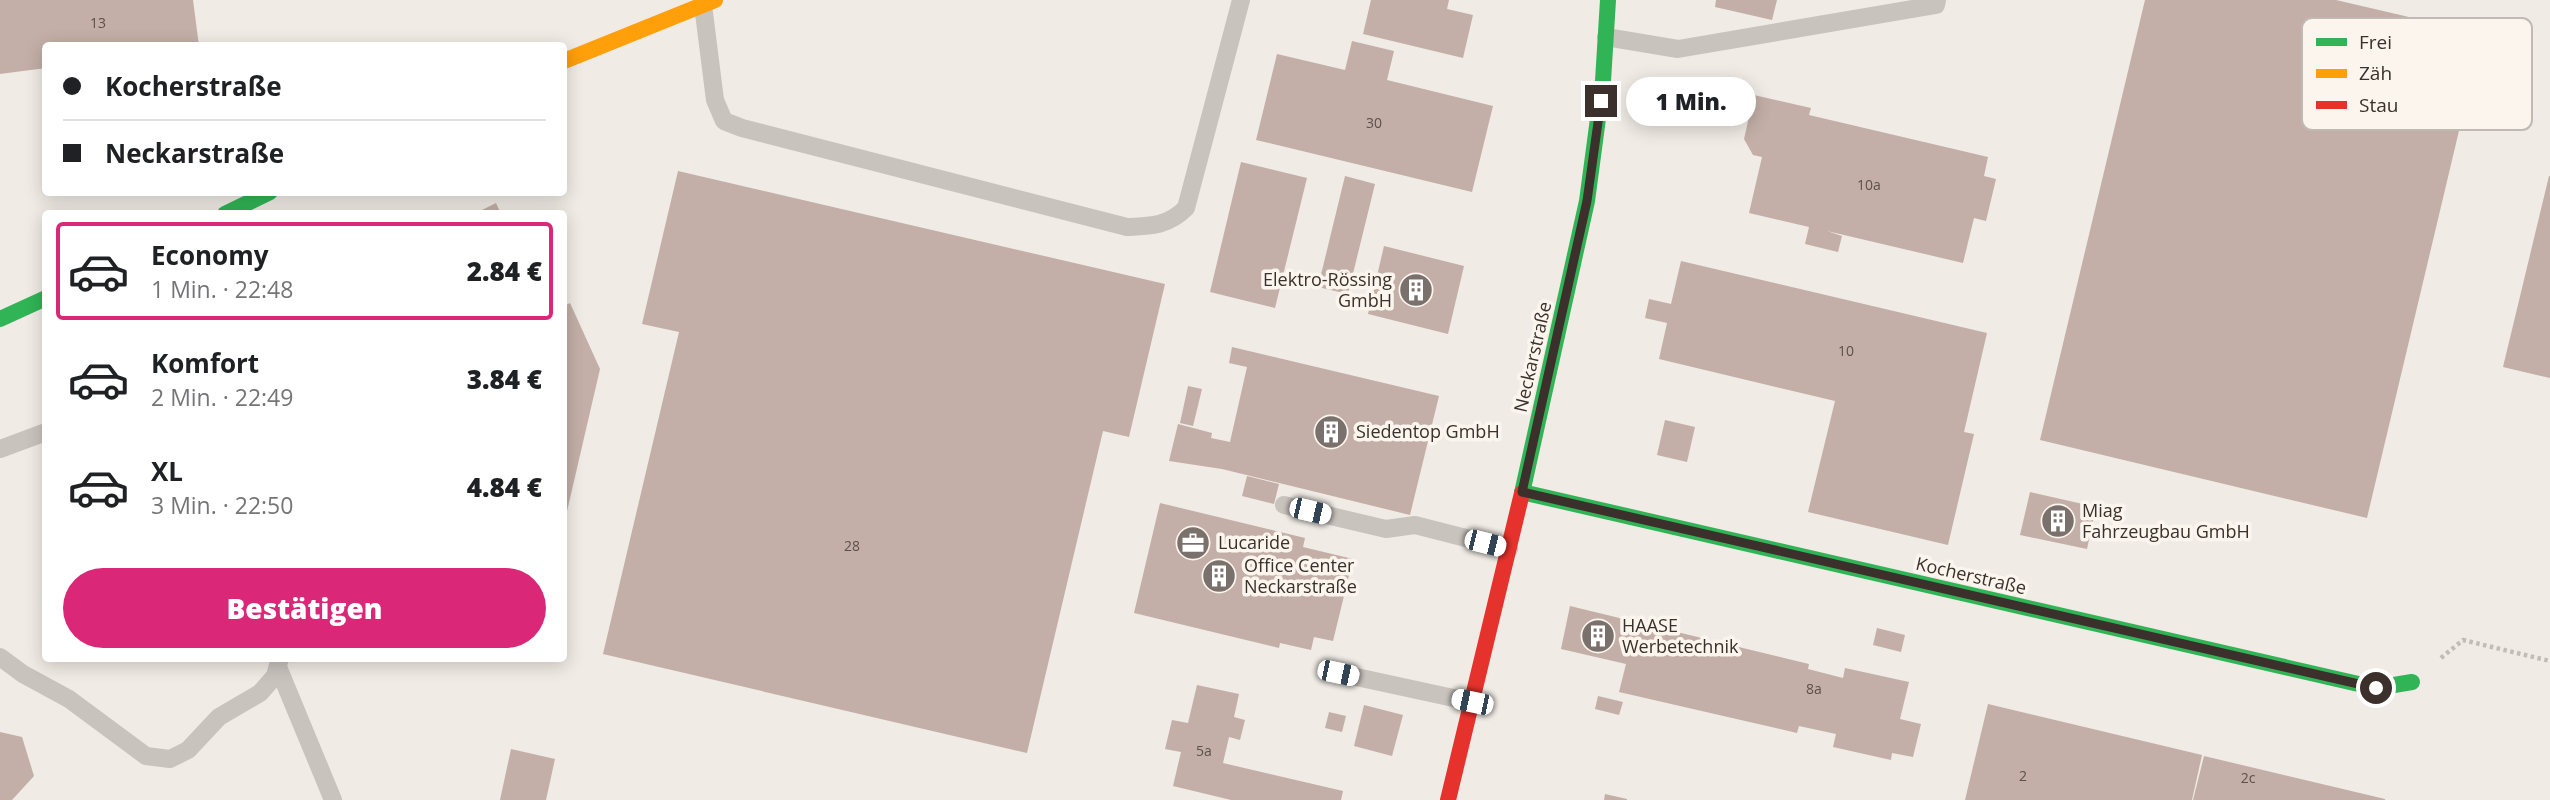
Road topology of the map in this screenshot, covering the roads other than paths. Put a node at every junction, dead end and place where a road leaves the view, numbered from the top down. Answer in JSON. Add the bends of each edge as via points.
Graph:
{"nodes":[{"id":1,"x":1241,"y":0,"type":"edge"},
{"id":2,"x":1608,"y":0,"type":"edge"},
{"id":3,"x":1937,"y":0,"type":"edge"},
{"id":4,"x":709,"y":2,"type":"edge"},
{"id":5,"x":1606,"y":37,"type":"junction"},
{"id":6,"x":567,"y":60,"type":"edge"},
{"id":7,"x":262,"y":196,"type":"edge"},
{"id":8,"x":233,"y":210,"type":"edge"},
{"id":9,"x":42,"y":300,"type":"edge"},
{"id":10,"x":0,"y":319,"type":"edge"},
{"id":11,"x":42,"y":433,"type":"edge"},
{"id":12,"x":0,"y":449,"type":"edge"},
{"id":13,"x":1522,"y":492,"type":"junction"},
{"id":14,"x":1284,"y":505,"type":"dead end"},
{"id":15,"x":1508,"y":549,"type":"junction"},
{"id":16,"x":0,"y":657,"type":"edge"},
{"id":17,"x":279,"y":663,"type":"edge"},
{"id":18,"x":1338,"y":673,"type":"dead end"},
{"id":19,"x":2412,"y":682,"type":"road end"},
{"id":20,"x":1472,"y":702,"type":"junction"},
{"id":21,"x":333,"y":800,"type":"edge"},
{"id":22,"x":1448,"y":800,"type":"edge"}],
"edges":[{"from":1,"to":4,"type":"lane","via":[[1186,208],[1156,226],[1127,227],[724,121],[715,100]]},
{"from":2,"to":5,"type":"street","name":"Neckarstraße"},
{"from":3,"to":5,"type":"lane","via":[[1936,5],[1678,49]]},
{"from":4,"to":6,"type":"street"},
{"from":5,"to":13,"type":"street","name":"Neckarstraße","via":[[1587,201]]},
{"from":7,"to":8,"type":"street"},
{"from":9,"to":10,"type":"street"},
{"from":11,"to":12,"type":"lane"},
{"from":13,"to":15,"type":"street","name":"Neckarstraße"},
{"from":13,"to":19,"type":"street","name":"Kocherstraße","via":[[2376,688]]},
{"from":14,"to":15,"type":"lane","via":[[1387,529],[1415,525]]},
{"from":15,"to":20,"type":"street","name":"Neckarstraße"},
{"from":16,"to":17,"type":"lane","via":[[69,699],[146,756],[170,759],[188,750],[219,717],[260,692],[275,676]]},
{"from":17,"to":21,"type":"lane"},
{"from":18,"to":20,"type":"lane"},
{"from":20,"to":22,"type":"street","name":"Neckarstraße"}]}
